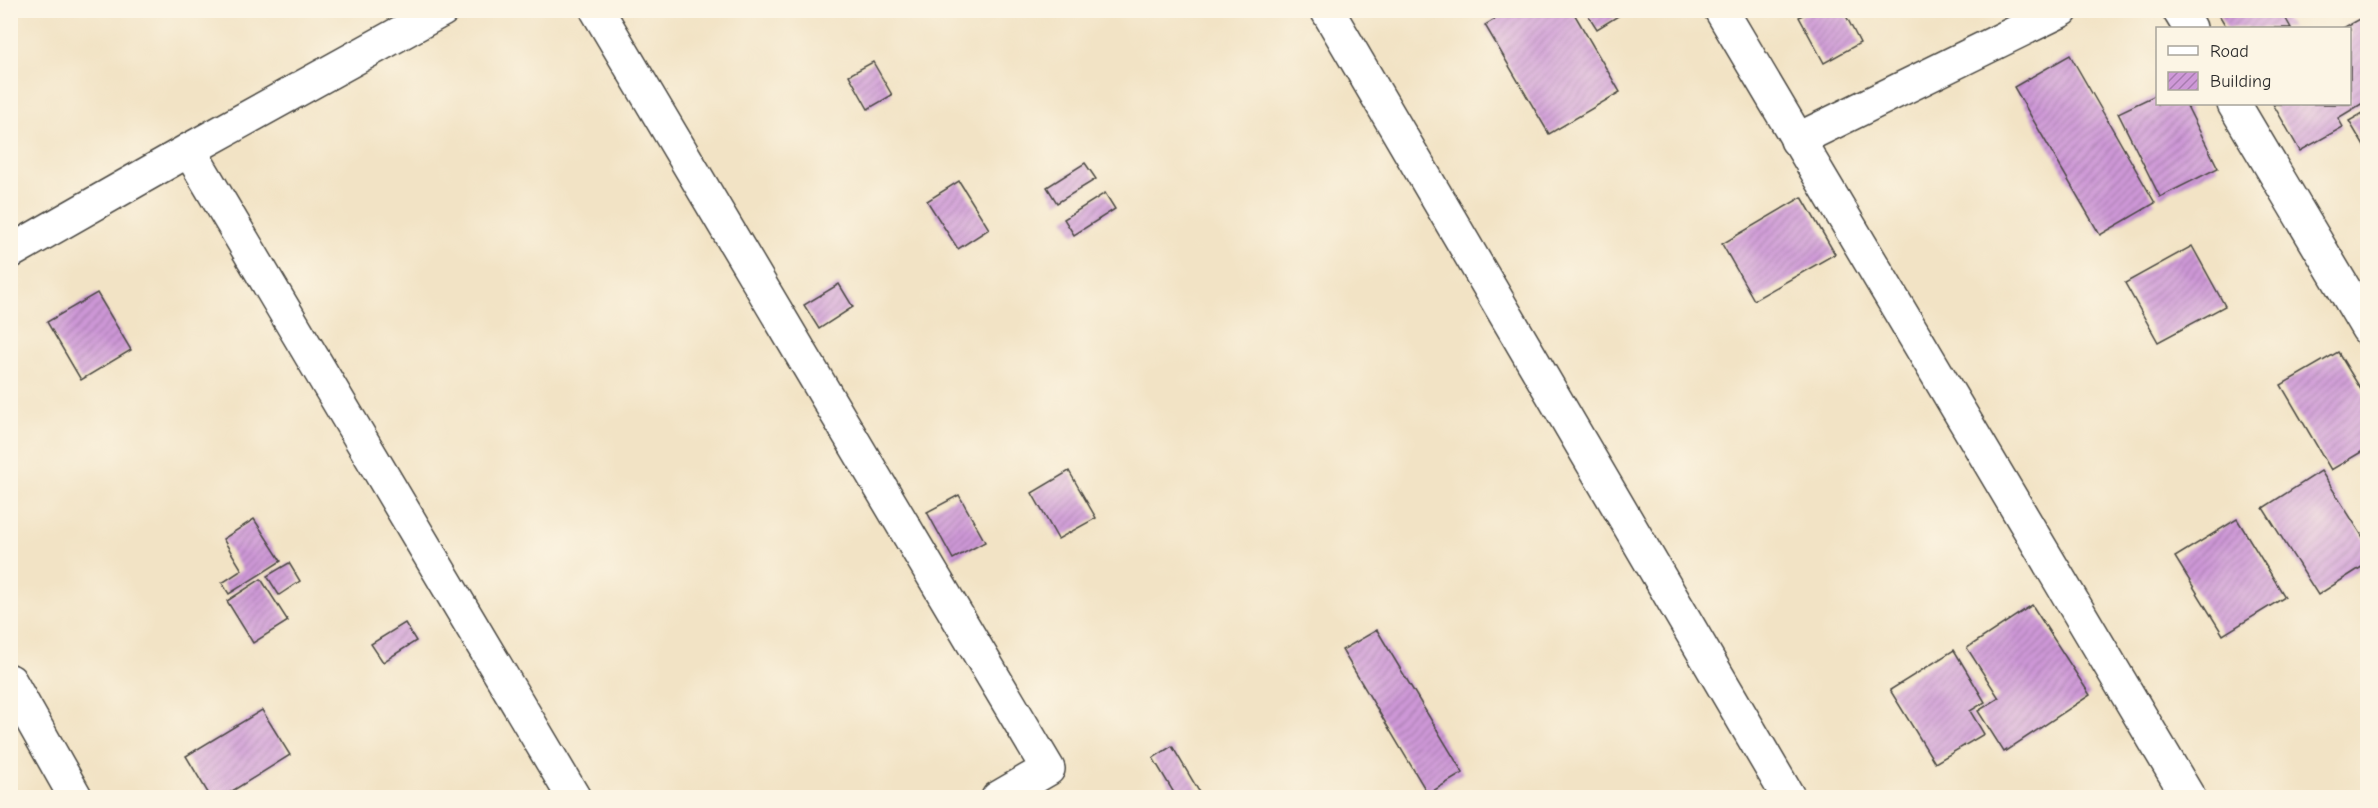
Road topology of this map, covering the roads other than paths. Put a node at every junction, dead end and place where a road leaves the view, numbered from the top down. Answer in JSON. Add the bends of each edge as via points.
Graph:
{"nodes":[{"id":1,"x":442,"y":10,"type":"edge"},
{"id":2,"x":597,"y":10,"type":"edge"},
{"id":3,"x":1327,"y":10,"type":"edge"},
{"id":4,"x":1721,"y":10,"type":"edge"},
{"id":5,"x":2062,"y":10,"type":"edge"},
{"id":6,"x":2179,"y":10,"type":"edge"},
{"id":7,"x":2189,"y":27,"type":"edge"},
{"id":8,"x":2235,"y":105,"type":"edge"},
{"id":9,"x":1797,"y":140,"type":"junction"},
{"id":10,"x":189,"y":150,"type":"junction"},
{"id":11,"x":10,"y":252,"type":"edge"},
{"id":12,"x":2367,"y":328,"type":"edge"},
{"id":13,"x":10,"y":681,"type":"edge"},
{"id":14,"x":76,"y":798,"type":"edge"},
{"id":15,"x":574,"y":798,"type":"edge"},
{"id":16,"x":998,"y":798,"type":"edge"},
{"id":17,"x":1789,"y":798,"type":"edge"},
{"id":18,"x":2189,"y":798,"type":"edge"}],
"edges":[{"from":1,"to":10,"type":"street"},
{"from":2,"to":16,"type":"street","via":[[1048,769]]},
{"from":3,"to":17,"type":"street"},
{"from":4,"to":9,"type":"street"},
{"from":5,"to":9,"type":"street"},
{"from":6,"to":7,"type":"street"},
{"from":8,"to":12,"type":"street"},
{"from":9,"to":18,"type":"street"},
{"from":10,"to":11,"type":"street"},
{"from":10,"to":15,"type":"street"},
{"from":13,"to":14,"type":"street"}]}
